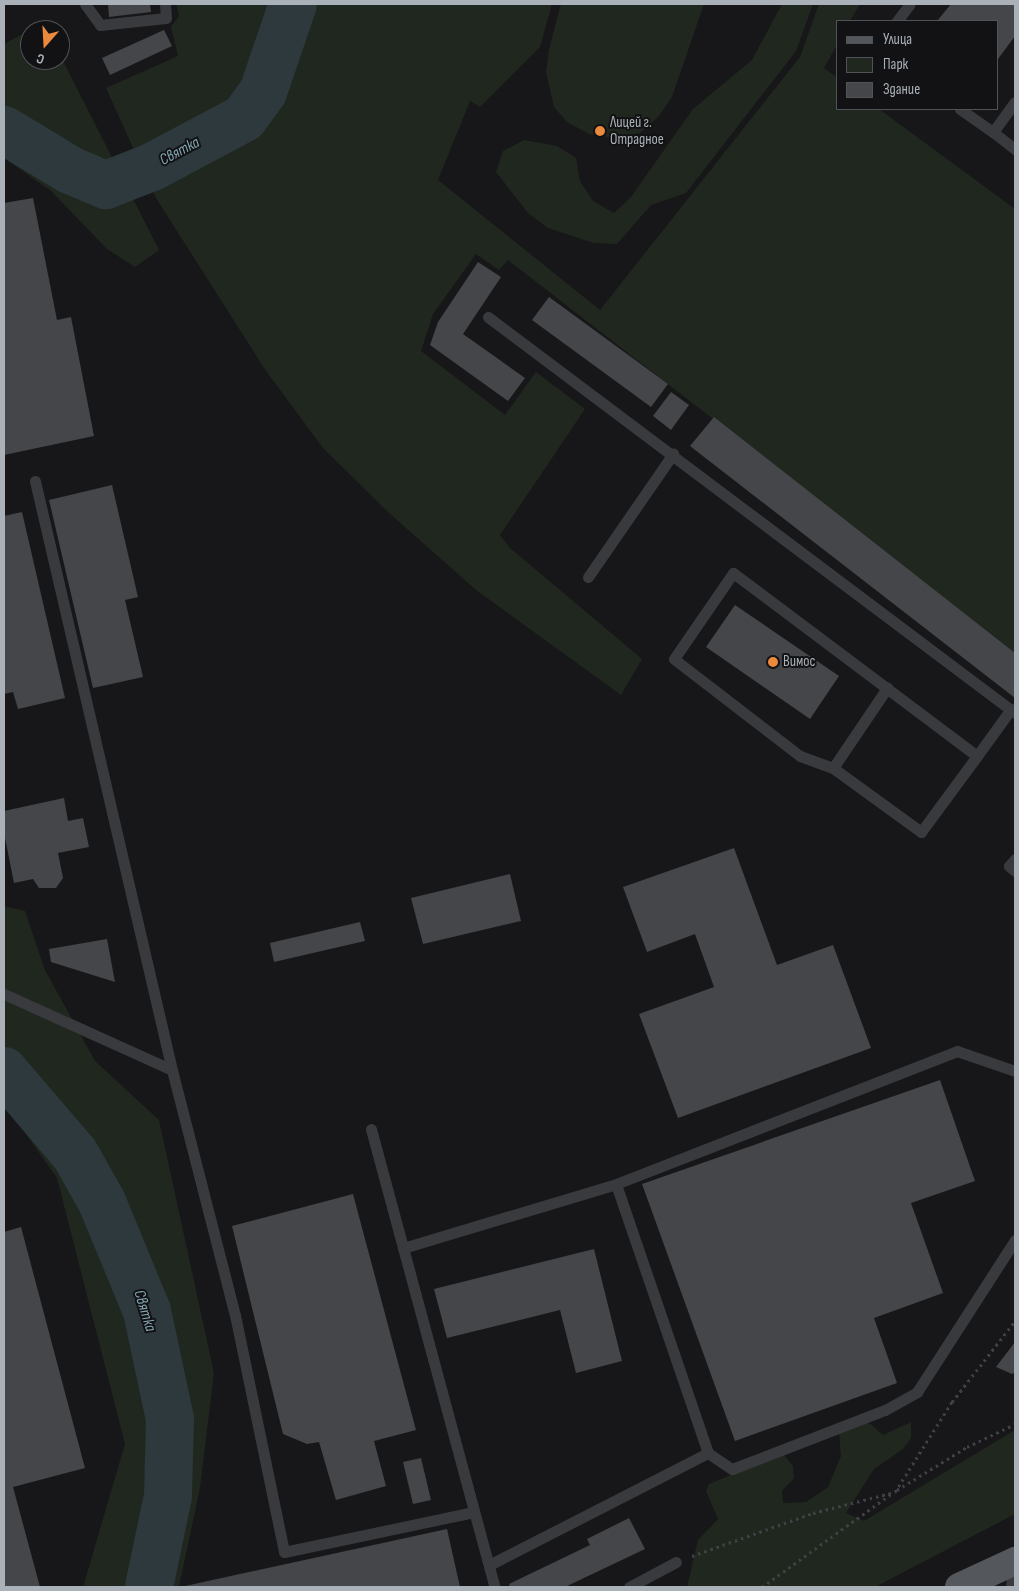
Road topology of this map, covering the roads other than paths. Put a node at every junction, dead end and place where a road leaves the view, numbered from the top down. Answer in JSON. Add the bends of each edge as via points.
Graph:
{"nodes":[{"id":1,"x":85,"y":4,"type":"edge"},
{"id":2,"x":165,"y":4,"type":"edge"},
{"id":3,"x":910,"y":4,"type":"edge"},
{"id":4,"x":898,"y":20,"type":"edge"},
{"id":5,"x":1015,"y":102,"type":"edge"},
{"id":6,"x":961,"y":110,"type":"edge"},
{"id":7,"x":993,"y":132,"type":"junction"},
{"id":8,"x":1015,"y":149,"type":"edge"},
{"id":9,"x":488,"y":317,"type":"dead end"},
{"id":10,"x":673,"y":454,"type":"junction"},
{"id":11,"x":35,"y":481,"type":"dead end"},
{"id":12,"x":588,"y":577,"type":"dead end"},
{"id":13,"x":887,"y":688,"type":"junction"},
{"id":14,"x":1013,"y":711,"type":"edge"},
{"id":15,"x":977,"y":756,"type":"junction"},
{"id":16,"x":833,"y":768,"type":"junction"},
{"id":17,"x":1015,"y":859,"type":"edge"},
{"id":18,"x":1015,"y":871,"type":"edge"},
{"id":19,"x":4,"y":994,"type":"edge"},
{"id":20,"x":172,"y":1070,"type":"junction"},
{"id":21,"x":1015,"y":1071,"type":"edge"},
{"id":22,"x":371,"y":1129,"type":"dead end"},
{"id":23,"x":616,"y":1184,"type":"junction"},
{"id":24,"x":1015,"y":1240,"type":"edge"},
{"id":25,"x":403,"y":1248,"type":"junction"},
{"id":26,"x":708,"y":1452,"type":"junction"},
{"id":27,"x":474,"y":1512,"type":"junction"},
{"id":28,"x":1015,"y":1561,"type":"edge"},
{"id":29,"x":676,"y":1562,"type":"road end"},
{"id":30,"x":489,"y":1565,"type":"junction"},
{"id":31,"x":495,"y":1587,"type":"edge"},
{"id":32,"x":630,"y":1587,"type":"edge"},
{"id":33,"x":960,"y":1587,"type":"edge"},
{"id":34,"x":1010,"y":1587,"type":"edge"}],
"edges":[{"from":1,"to":2,"type":"lane","via":[[100,25],[166,18]]},
{"from":3,"to":4,"type":"lane"},
{"from":5,"to":7,"type":"lane"},
{"from":6,"to":7,"type":"lane"},
{"from":7,"to":8,"type":"lane"},
{"from":9,"to":10,"type":"lane"},
{"from":10,"to":12,"type":"lane"},
{"from":10,"to":14,"type":"lane"},
{"from":11,"to":20,"type":"lane"},
{"from":13,"to":15,"type":"lane"},
{"from":13,"to":16,"type":"lane"},
{"from":13,"to":16,"type":"lane","via":[[733,573],[674,659],[800,756]]},
{"from":14,"to":15,"type":"lane"},
{"from":15,"to":16,"type":"lane","via":[[920,832]]},
{"from":17,"to":18,"type":"lane","via":[[1010,866]]},
{"from":19,"to":20,"type":"lane"},
{"from":20,"to":27,"type":"lane","via":[[235,1316],[284,1552]]},
{"from":21,"to":23,"type":"lane","via":[[957,1051]]},
{"from":22,"to":25,"type":"lane"},
{"from":23,"to":25,"type":"lane"},
{"from":23,"to":26,"type":"lane"},
{"from":24,"to":26,"type":"lane","via":[[917,1392],[885,1410],[732,1469]]},
{"from":25,"to":27,"type":"lane"},
{"from":26,"to":30,"type":"lane"},
{"from":27,"to":30,"type":"lane"},
{"from":28,"to":33,"type":"main road"},
{"from":28,"to":34,"type":"lane"},
{"from":29,"to":32,"type":"lane"},
{"from":30,"to":31,"type":"lane"}]}
